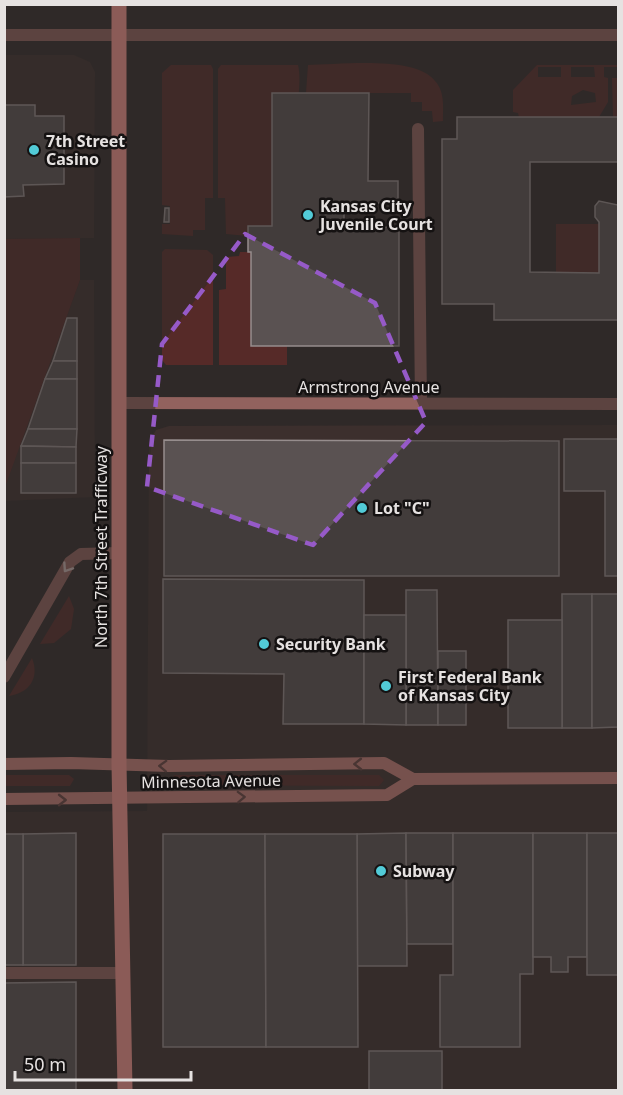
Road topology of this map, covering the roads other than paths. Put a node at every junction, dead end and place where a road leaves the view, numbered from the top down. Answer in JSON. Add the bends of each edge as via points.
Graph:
{"nodes":[{"id":1,"x":119,"y":4,"type":"edge"},
{"id":2,"x":4,"y":35,"type":"edge"},
{"id":3,"x":119,"y":35,"type":"junction"},
{"id":4,"x":618,"y":35,"type":"edge"},
{"id":5,"x":418,"y":129,"type":"dead end"},
{"id":6,"x":120,"y":403,"type":"junction"},
{"id":7,"x":421,"y":404,"type":"junction"},
{"id":8,"x":618,"y":404,"type":"edge"},
{"id":9,"x":119,"y":553,"type":"junction"},
{"id":10,"x":4,"y":677,"type":"edge"},
{"id":11,"x":4,"y":764,"type":"edge"},
{"id":12,"x":119,"y":764,"type":"junction"},
{"id":13,"x":618,"y":778,"type":"edge"},
{"id":14,"x":413,"y":779,"type":"junction"},
{"id":15,"x":4,"y":799,"type":"edge"},
{"id":16,"x":120,"y":800,"type":"junction"},
{"id":17,"x":4,"y":973,"type":"edge"},
{"id":18,"x":123,"y":973,"type":"junction"},
{"id":19,"x":125,"y":1090,"type":"edge"}],
"edges":[{"from":1,"to":3,"type":"main road","name":"North 7th Street Trafficway"},
{"from":2,"to":3,"type":"street"},
{"from":3,"to":4,"type":"street"},
{"from":3,"to":6,"type":"main road","name":"North 7th Street Trafficway"},
{"from":5,"to":7,"type":"street"},
{"from":6,"to":7,"type":"street","name":"Armstrong Avenue"},
{"from":6,"to":9,"type":"main road","name":"North 7th Street Trafficway"},
{"from":7,"to":8,"type":"street","name":"Armstrong Avenue"},
{"from":9,"to":10,"type":"street","one_way":true,"via":[[81,554],[70,562]]},
{"from":9,"to":12,"type":"main road","name":"North 7th Street Trafficway"},
{"from":11,"to":12,"type":"main road","name":"Minnesota Avenue"},
{"from":14,"to":12,"type":"main road","name":"Minnesota Avenue","one_way":true,"via":[[384,763]]},
{"from":12,"to":16,"type":"main road","name":"North 7th Street Trafficway"},
{"from":13,"to":14,"type":"main road","name":"Minnesota Avenue"},
{"from":16,"to":14,"type":"main road","name":"Minnesota Avenue","one_way":true,"via":[[387,795]]},
{"from":15,"to":16,"type":"main road","name":"Minnesota Avenue","one_way":true},
{"from":16,"to":18,"type":"main road","name":"North 7th Street Trafficway"},
{"from":17,"to":18,"type":"street"},
{"from":18,"to":19,"type":"main road","name":"North 7th Street Trafficway"}]}
